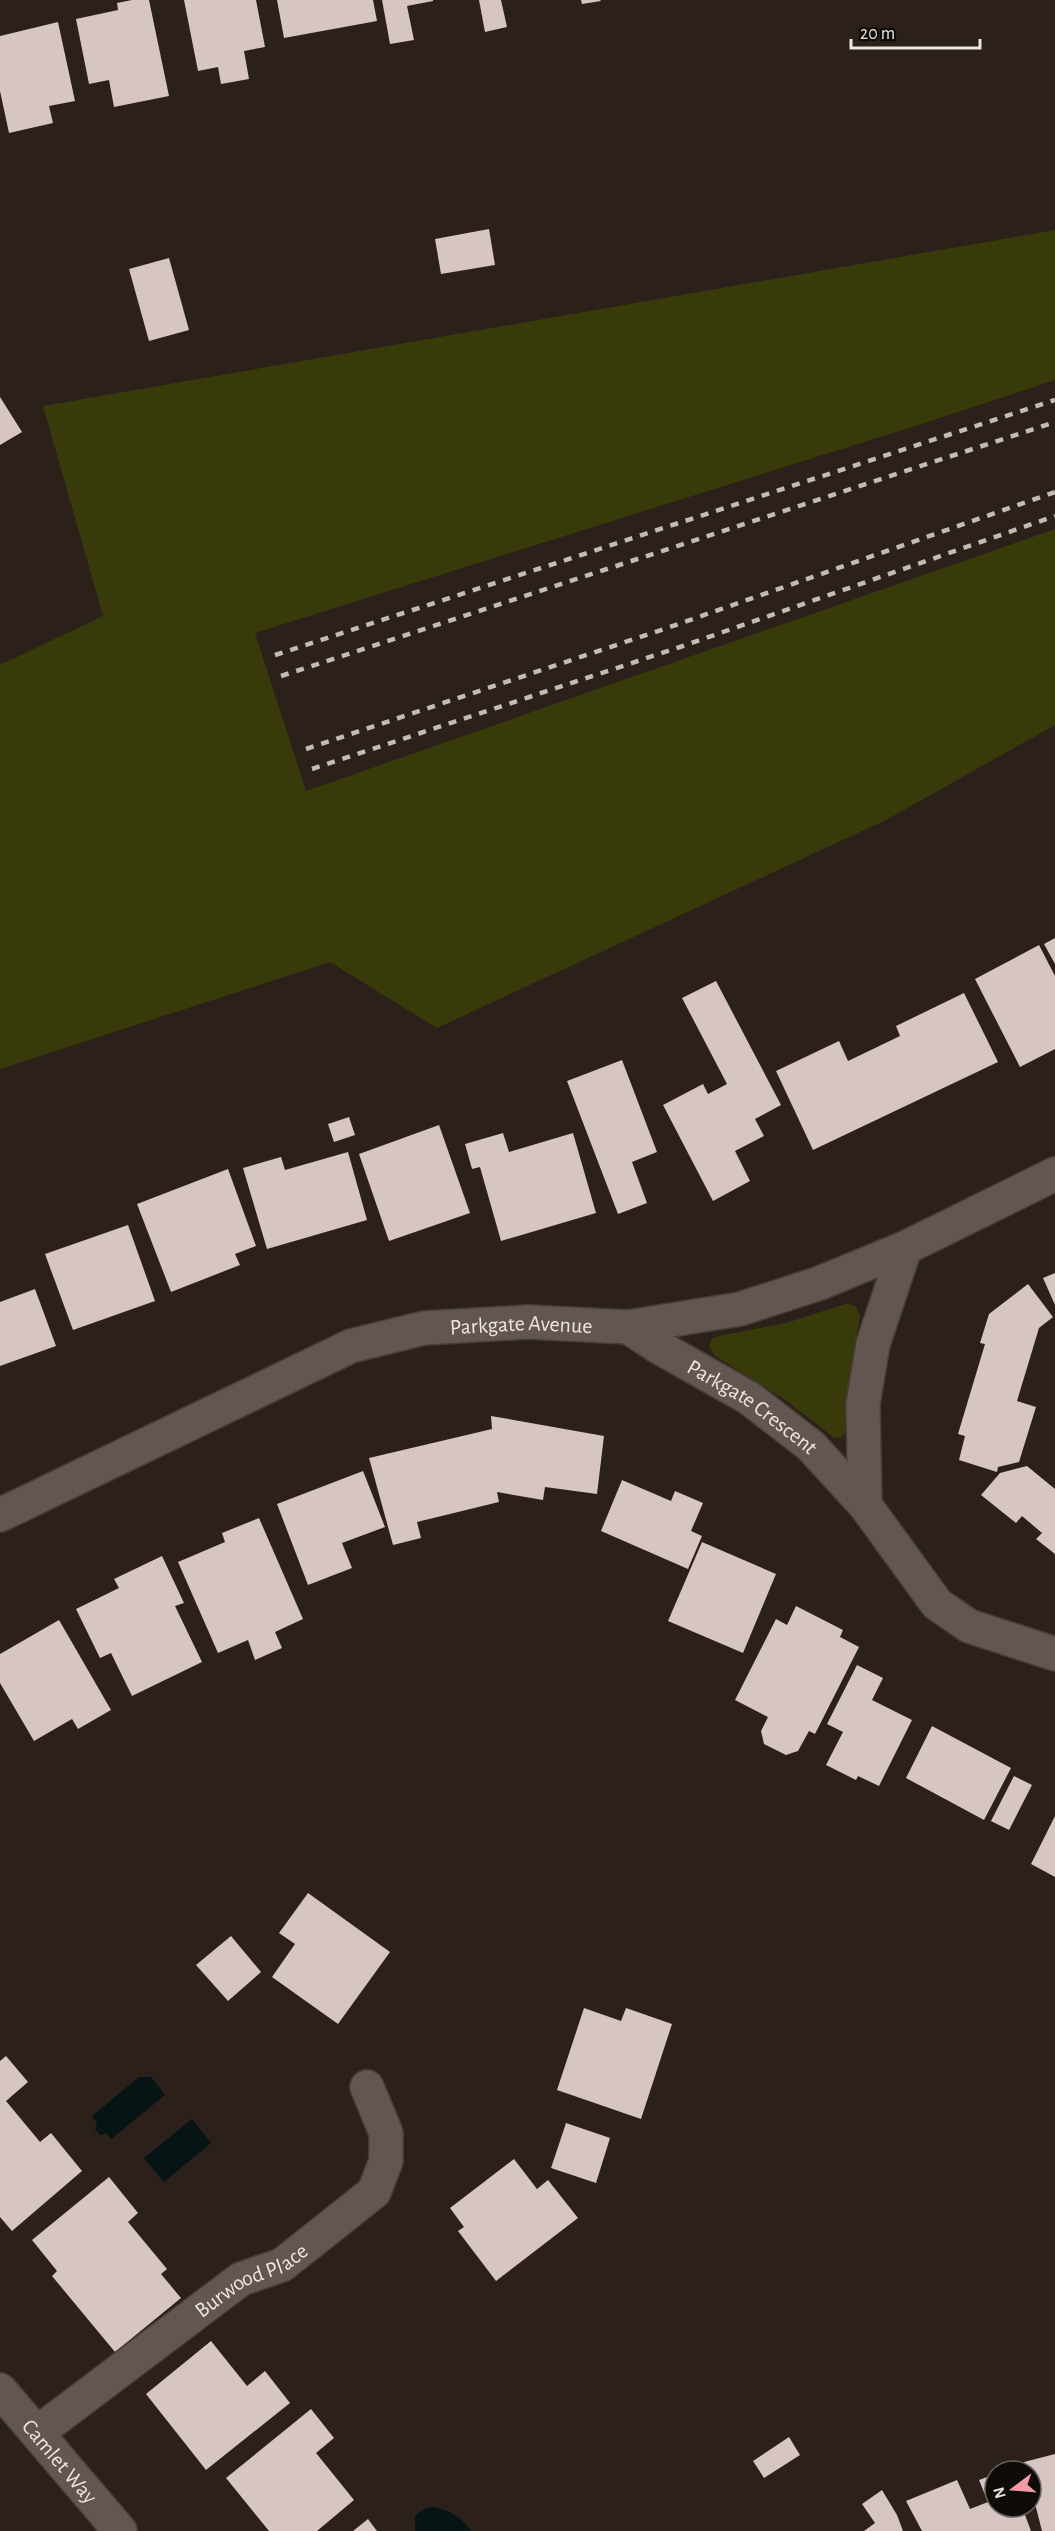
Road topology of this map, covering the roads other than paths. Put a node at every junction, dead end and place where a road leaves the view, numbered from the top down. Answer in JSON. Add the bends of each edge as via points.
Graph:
{"nodes":[{"id":1,"x":1055,"y":1174,"type":"edge"},
{"id":2,"x":905,"y":1248,"type":"junction"},
{"id":3,"x":627,"y":1326,"type":"junction"},
{"id":4,"x":865,"y":1505,"type":"junction"},
{"id":5,"x":0,"y":1515,"type":"edge"},
{"id":6,"x":1055,"y":1654,"type":"edge"},
{"id":7,"x":367,"y":2087,"type":"dead end"},
{"id":8,"x":0,"y":2390,"type":"edge"},
{"id":9,"x":37,"y":2433,"type":"junction"},
{"id":10,"x":120,"y":2531,"type":"edge"}],
"edges":[{"from":1,"to":2,"type":"street","name":"Parkgate Avenue"},
{"from":2,"to":3,"type":"street","name":"Parkgate Avenue","via":[[740,1310]]},
{"from":2,"to":4,"type":"street","via":[[873,1344],[863,1404]]},
{"from":3,"to":4,"type":"street","name":"Parkgate Crescent","via":[[749,1398],[811,1446]]},
{"from":3,"to":5,"type":"street","name":"Parkgate Avenue","via":[[528,1322],[424,1328],[351,1347]]},
{"from":4,"to":6,"type":"street","name":"Parkgate Crescent","via":[[937,1604],[969,1626]]},
{"from":7,"to":9,"type":"street","name":"Burwood Place","via":[[386,2133],[386,2161],[374,2192],[282,2265],[241,2279]]},
{"from":8,"to":9,"type":"street","name":"Camlet Way"},
{"from":9,"to":10,"type":"street","name":"Camlet Way"}]}
